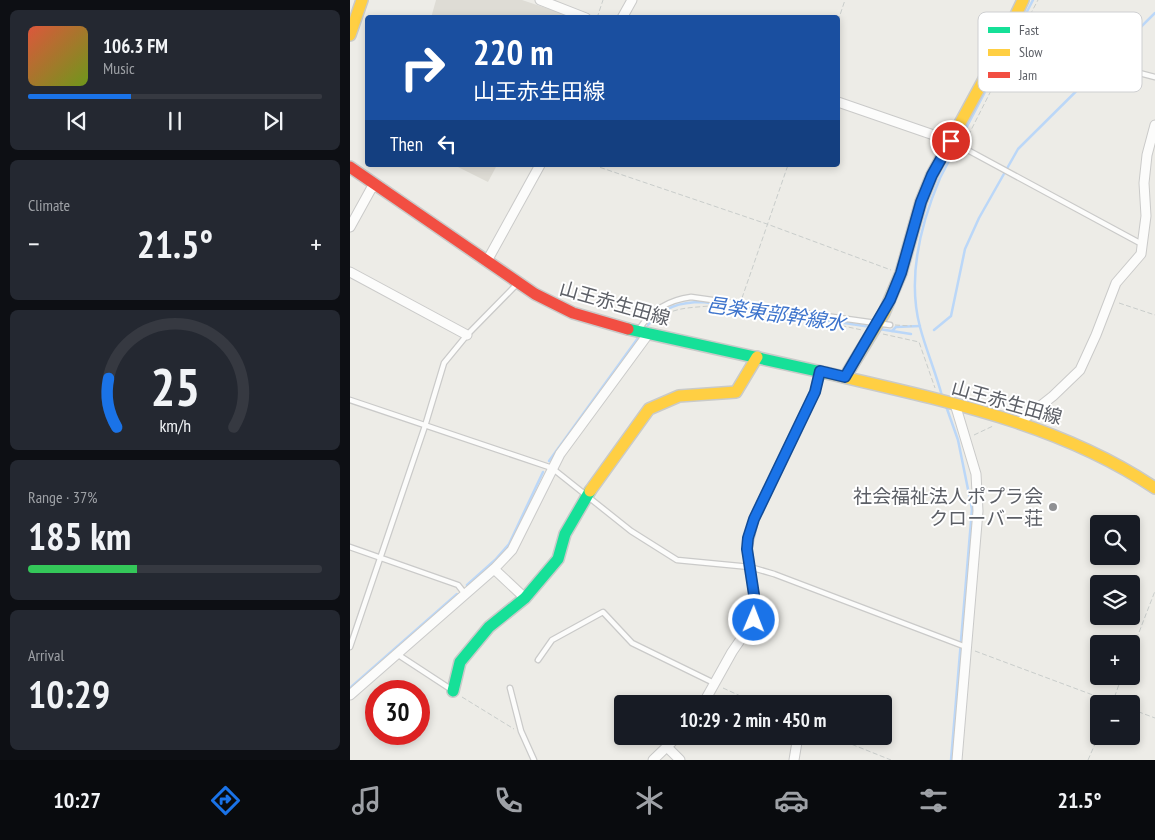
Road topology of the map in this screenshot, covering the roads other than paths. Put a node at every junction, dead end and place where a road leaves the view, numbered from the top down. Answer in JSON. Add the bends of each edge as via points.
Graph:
{"nodes":[{"id":1,"x":362,"y":0,"type":"edge"},
{"id":2,"x":540,"y":0,"type":"edge"},
{"id":3,"x":632,"y":0,"type":"edge"},
{"id":4,"x":1023,"y":0,"type":"edge"},
{"id":5,"x":1017,"y":12,"type":"edge"},
{"id":6,"x":578,"y":15,"type":"edge"},
{"id":7,"x":624,"y":15,"type":"edge"},
{"id":8,"x":350,"y":36,"type":"edge"},
{"id":9,"x":1142,"y":74,"type":"edge"},
{"id":10,"x":1155,"y":77,"type":"edge"},
{"id":11,"x":978,"y":88,"type":"edge"},
{"id":12,"x":840,"y":103,"type":"edge"},
{"id":13,"x":1155,"y":125,"type":"edge"},
{"id":14,"x":951,"y":141,"type":"junction"},
{"id":15,"x":350,"y":167,"type":"edge"},
{"id":16,"x":539,"y":167,"type":"edge"},
{"id":17,"x":377,"y":185,"type":"junction"},
{"id":18,"x":350,"y":227,"type":"edge"},
{"id":19,"x":1144,"y":243,"type":"junction"},
{"id":20,"x":488,"y":261,"type":"junction"},
{"id":21,"x":350,"y":272,"type":"edge"},
{"id":22,"x":518,"y":283,"type":"junction"},
{"id":23,"x":890,"y":325,"type":"road end"},
{"id":24,"x":875,"y":328,"type":"junction"},
{"id":25,"x":644,"y":332,"type":"junction"},
{"id":26,"x":467,"y":335,"type":"junction"},
{"id":27,"x":757,"y":357,"type":"junction"},
{"id":28,"x":820,"y":371,"type":"junction"},
{"id":29,"x":845,"y":377,"type":"junction"},
{"id":30,"x":350,"y":400,"type":"edge"},
{"id":31,"x":955,"y":404,"type":"junction"},
{"id":32,"x":1020,"y":422,"type":"junction"},
{"id":33,"x":425,"y":426,"type":"junction"},
{"id":34,"x":552,"y":468,"type":"junction"},
{"id":35,"x":1155,"y":488,"type":"edge"},
{"id":36,"x":586,"y":496,"type":"junction"},
{"id":37,"x":350,"y":547,"type":"edge"},
{"id":38,"x":380,"y":557,"type":"junction"},
{"id":39,"x":750,"y":567,"type":"junction"},
{"id":40,"x":494,"y":569,"type":"junction"},
{"id":41,"x":465,"y":594,"type":"junction"},
{"id":42,"x":525,"y":598,"type":"junction"},
{"id":43,"x":350,"y":647,"type":"edge"},
{"id":44,"x":966,"y":647,"type":"junction"},
{"id":45,"x":397,"y":654,"type":"junction"},
{"id":46,"x":538,"y":660,"type":"dead end"},
{"id":47,"x":716,"y":684,"type":"junction"},
{"id":48,"x":510,"y":688,"type":"dead end"},
{"id":49,"x":455,"y":692,"type":"joint"},
{"id":50,"x":350,"y":695,"type":"edge"},
{"id":51,"x":709,"y":695,"type":"edge"},
{"id":52,"x":670,"y":745,"type":"edge"},
{"id":53,"x":796,"y":745,"type":"edge"},
{"id":54,"x":668,"y":748,"type":"junction"},
{"id":55,"x":534,"y":760,"type":"edge"},
{"id":56,"x":653,"y":760,"type":"edge"},
{"id":57,"x":680,"y":760,"type":"edge"},
{"id":58,"x":794,"y":760,"type":"edge"},
{"id":59,"x":957,"y":760,"type":"edge"}],
"edges":[{"from":1,"to":8,"type":"main road"},
{"from":2,"to":6,"type":"street"},
{"from":3,"to":7,"type":"street"},
{"from":4,"to":5,"type":"main road"},
{"from":9,"to":10,"type":"lane"},
{"from":11,"to":14,"type":"main road"},
{"from":12,"to":14,"type":"street"},
{"from":13,"to":19,"type":"street","via":[[1144,183]]},
{"from":14,"to":19,"type":"lane"},
{"from":14,"to":24,"type":"main road","via":[[921,202],[901,273]]},
{"from":15,"to":17,"type":"main road","name":"山王赤生田線"},
{"from":16,"to":20,"type":"street"},
{"from":17,"to":18,"type":"street"},
{"from":17,"to":20,"type":"main road","name":"山王赤生田線"},
{"from":19,"to":32,"type":"street","via":[[1141,254],[1116,283],[1080,370]]},
{"from":20,"to":22,"type":"main road","name":"山王赤生田線"},
{"from":21,"to":26,"type":"street"},
{"from":22,"to":25,"type":"main road","name":"山王赤生田線","via":[[561,309]]},
{"from":22,"to":26,"type":"lane"},
{"from":23,"to":24,"type":"lane"},
{"from":24,"to":25,"type":"lane","via":[[691,297],[677,298],[657,309]]},
{"from":24,"to":29,"type":"main road"},
{"from":25,"to":27,"type":"main road","name":"山王赤生田線"},
{"from":25,"to":34,"type":"street"},
{"from":26,"to":33,"type":"lane","via":[[444,363]]},
{"from":27,"to":28,"type":"main road","name":"山王赤生田線"},
{"from":27,"to":36,"type":"main road","via":[[736,392],[679,396],[649,409]]},
{"from":28,"to":29,"type":"main road","name":"山王赤生田線"},
{"from":28,"to":39,"type":"street","via":[[815,392],[754,519],[747,549]]},
{"from":29,"to":31,"type":"main road","name":"山王赤生田線"},
{"from":30,"to":33,"type":"lane"},
{"from":31,"to":32,"type":"main road","name":"山王赤生田線"},
{"from":31,"to":44,"type":"street","via":[[976,474],[978,511]]},
{"from":32,"to":35,"type":"main road","name":"山王赤生田線","via":[[1081,445]]},
{"from":33,"to":34,"type":"lane"},
{"from":33,"to":38,"type":"lane"},
{"from":34,"to":36,"type":"lane"},
{"from":34,"to":40,"type":"street","via":[[517,541]]},
{"from":36,"to":39,"type":"lane","via":[[631,531],[677,560]]},
{"from":36,"to":42,"type":"main road","via":[[565,534],[558,559]]},
{"from":37,"to":38,"type":"lane"},
{"from":38,"to":41,"type":"lane","via":[[458,585]]},
{"from":38,"to":43,"type":"lane"},
{"from":39,"to":44,"type":"lane"},
{"from":39,"to":47,"type":"street","via":[[756,608],[754,620],[732,652]]},
{"from":40,"to":41,"type":"street"},
{"from":40,"to":42,"type":"street"},
{"from":41,"to":45,"type":"street"},
{"from":42,"to":49,"type":"main road","via":[[489,627],[460,662]]},
{"from":44,"to":59,"type":"street"},
{"from":45,"to":49,"type":"lane"},
{"from":45,"to":50,"type":"street"},
{"from":46,"to":47,"type":"lane","via":[[552,640],[603,612],[632,643]]},
{"from":47,"to":51,"type":"street"},
{"from":48,"to":55,"type":"lane","via":[[521,731]]},
{"from":52,"to":54,"type":"street"},
{"from":53,"to":58,"type":"street"},
{"from":54,"to":56,"type":"street"},
{"from":54,"to":57,"type":"street"}]}
